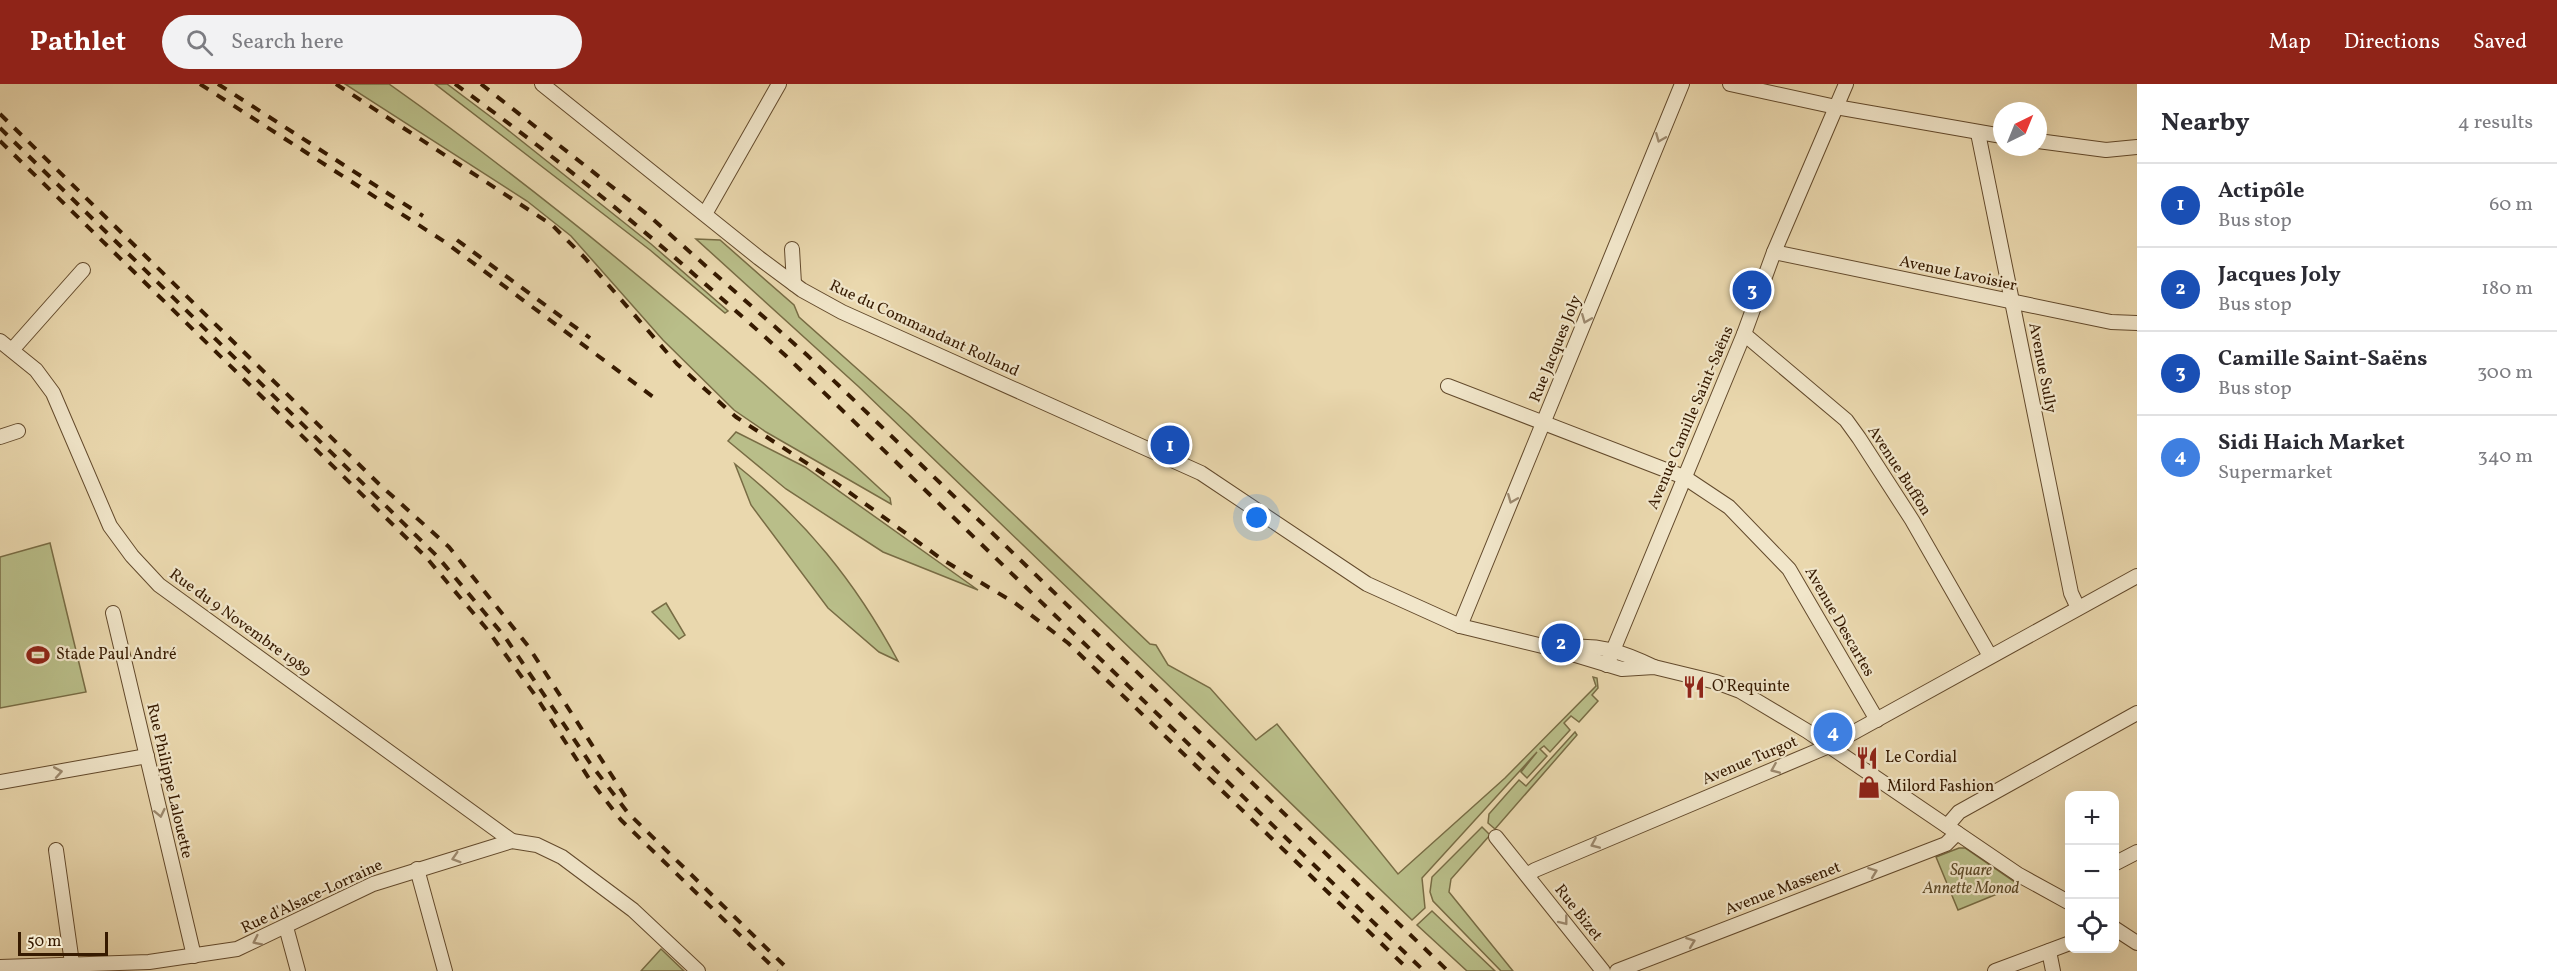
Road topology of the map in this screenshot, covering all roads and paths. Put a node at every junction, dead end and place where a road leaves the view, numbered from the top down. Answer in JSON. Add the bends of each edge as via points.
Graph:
{"nodes":[{"id":1,"x":542,"y":84,"type":"edge"},
{"id":2,"x":779,"y":84,"type":"edge"},
{"id":3,"x":1683,"y":84,"type":"edge"},
{"id":4,"x":1730,"y":84,"type":"edge"},
{"id":5,"x":1846,"y":84,"type":"edge"},
{"id":6,"x":1836,"y":107,"type":"junction"},
{"id":7,"x":1978,"y":133,"type":"junction"},
{"id":8,"x":1993,"y":135,"type":"edge"},
{"id":9,"x":2047,"y":142,"type":"edge"},
{"id":10,"x":2137,"y":147,"type":"edge"},
{"id":11,"x":705,"y":214,"type":"junction"},
{"id":12,"x":792,"y":249,"type":"dead end"},
{"id":13,"x":1773,"y":252,"type":"junction"},
{"id":14,"x":83,"y":270,"type":"dead end"},
{"id":15,"x":794,"y":284,"type":"junction"},
{"id":16,"x":2012,"y":302,"type":"junction"},
{"id":17,"x":2137,"y":323,"type":"edge"},
{"id":18,"x":1744,"y":334,"type":"junction"},
{"id":19,"x":0,"y":341,"type":"edge"},
{"id":20,"x":12,"y":350,"type":"junction"},
{"id":21,"x":1448,"y":386,"type":"dead end"},
{"id":22,"x":1544,"y":421,"type":"junction"},
{"id":23,"x":18,"y":431,"type":"dead end"},
{"id":24,"x":0,"y":437,"type":"edge"},
{"id":25,"x":1684,"y":477,"type":"junction"},
{"id":26,"x":2137,"y":576,"type":"edge"},
{"id":27,"x":2078,"y":608,"type":"junction"},
{"id":28,"x":113,"y":613,"type":"dead end"},
{"id":29,"x":1460,"y":626,"type":"junction"},
{"id":30,"x":1559,"y":650,"type":"junction"},
{"id":31,"x":1614,"y":650,"type":"junction"},
{"id":32,"x":1990,"y":656,"type":"junction"},
{"id":33,"x":1607,"y":665,"type":"junction"},
{"id":34,"x":1654,"y":667,"type":"junction"},
{"id":35,"x":2137,"y":713,"type":"edge"},
{"id":36,"x":1877,"y":720,"type":"junction"},
{"id":37,"x":1829,"y":746,"type":"junction"},
{"id":38,"x":147,"y":756,"type":"junction"},
{"id":39,"x":0,"y":782,"type":"edge"},
{"id":40,"x":1952,"y":830,"type":"junction"},
{"id":41,"x":1496,"y":837,"type":"dead end"},
{"id":42,"x":512,"y":841,"type":"junction"},
{"id":43,"x":56,"y":850,"type":"dead end"},
{"id":44,"x":2137,"y":852,"type":"edge"},
{"id":45,"x":2119,"y":862,"type":"edge"},
{"id":46,"x":417,"y":869,"type":"junction"},
{"id":47,"x":1527,"y":875,"type":"junction"},
{"id":48,"x":2065,"y":896,"type":"edge"},
{"id":49,"x":286,"y":927,"type":"junction"},
{"id":50,"x":2119,"y":931,"type":"edge"},
{"id":51,"x":2137,"y":943,"type":"edge"},
{"id":52,"x":2065,"y":945,"type":"edge"},
{"id":53,"x":2049,"y":951,"type":"junction"},
{"id":54,"x":194,"y":956,"type":"junction"},
{"id":55,"x":72,"y":963,"type":"junction"},
{"id":56,"x":150,"y":966,"type":"edge"},
{"id":57,"x":0,"y":968,"type":"edge"},
{"id":58,"x":21,"y":969,"type":"edge"},
{"id":59,"x":298,"y":971,"type":"edge"},
{"id":60,"x":445,"y":971,"type":"edge"},
{"id":61,"x":698,"y":971,"type":"edge"},
{"id":62,"x":1603,"y":971,"type":"edge"},
{"id":63,"x":1617,"y":971,"type":"edge"},
{"id":64,"x":1995,"y":971,"type":"edge"},
{"id":65,"x":2053,"y":971,"type":"edge"}],
"edges":[{"from":1,"to":11,"type":"street","name":"Rue du Commandant Rolland"},
{"from":2,"to":11,"type":"street"},
{"from":3,"to":22,"type":"street","name":"Rue Jacques Joly","one_way":true},
{"from":4,"to":6,"type":"street"},
{"from":5,"to":6,"type":"street","name":"Avenue Camille Saint-Saëns"},
{"from":6,"to":7,"type":"street"},
{"from":6,"to":13,"type":"street","name":"Avenue Camille Saint-Saëns"},
{"from":7,"to":8,"type":"street"},
{"from":7,"to":16,"type":"street","name":"Avenue Sully"},
{"from":9,"to":10,"type":"street","via":[[2106,150]]},
{"from":11,"to":15,"type":"street","name":"Rue du Commandant Rolland"},
{"from":12,"to":15,"type":"street"},
{"from":13,"to":16,"type":"street","name":"Avenue Lavoisier"},
{"from":13,"to":18,"type":"street","name":"Avenue Camille Saint-Saëns"},
{"from":14,"to":20,"type":"street"},
{"from":15,"to":29,"type":"street","name":"Rue du Commandant Rolland","via":[[842,312],[1201,473],[1367,585]]},
{"from":16,"to":17,"type":"street","name":"Avenue Lavoisier"},
{"from":16,"to":27,"type":"street","name":"Avenue Sully","via":[[2071,593]]},
{"from":18,"to":25,"type":"street","name":"Avenue Camille Saint-Saëns"},
{"from":18,"to":32,"type":"street","name":"Avenue Buffon","via":[[1846,420],[1860,438]]},
{"from":19,"to":20,"type":"street","name":"Rue du 9 Novembre 1989"},
{"from":20,"to":42,"type":"street","name":"Rue du 9 Novembre 1989","via":[[36,370],[53,393],[110,526],[159,585]]},
{"from":21,"to":22,"type":"street","name":"Avenue Descartes"},
{"from":22,"to":25,"type":"street","name":"Avenue Descartes"},
{"from":22,"to":29,"type":"street","name":"Rue Jacques Joly","one_way":true},
{"from":23,"to":24,"type":"street"},
{"from":25,"to":31,"type":"street","name":"Avenue Camille Saint-Saëns"},
{"from":25,"to":36,"type":"street","name":"Avenue Descartes","via":[[1729,507],[1789,569]]},
{"from":26,"to":27,"type":"street","name":"Avenue Turgot"},
{"from":27,"to":32,"type":"street","name":"Avenue Turgot"},
{"from":28,"to":38,"type":"street","name":"Rue Philippe Lalouette"},
{"from":29,"to":30,"type":"street","name":"Rue du Commandant Rolland"},
{"from":30,"to":31,"type":"street","via":[[1581,645]]},
{"from":30,"to":33,"type":"street","name":"Rue du Commandant Rolland"},
{"from":31,"to":33,"type":"street","name":"Avenue Camille Saint-Saëns"},
{"from":31,"to":34,"type":"street"},
{"from":32,"to":36,"type":"street","name":"Avenue Turgot"},
{"from":33,"to":34,"type":"street","name":"Rue du Commandant Rolland","via":[[1622,669]]},
{"from":34,"to":37,"type":"street","via":[[1740,691]]},
{"from":35,"to":40,"type":"street","name":"Avenue Massenet","via":[[1959,812]]},
{"from":36,"to":37,"type":"street","name":"Avenue Turgot"},
{"from":37,"to":40,"type":"street"},
{"from":37,"to":47,"type":"street","name":"Avenue Turgot","one_way":true},
{"from":39,"to":38,"type":"street","one_way":true},
{"from":38,"to":54,"type":"street","name":"Rue Philippe Lalouette","one_way":true},
{"from":40,"to":48,"type":"street"},
{"from":63,"to":40,"type":"street","name":"Avenue Massenet","one_way":true,"via":[[1946,844]]},
{"from":41,"to":47,"type":"street","name":"Rue Bizet"},
{"from":42,"to":46,"type":"street","name":"Rue d'Alsace-Lorraine","one_way":true},
{"from":42,"to":61,"type":"street","name":"Rue d'Alsace-Lorraine","via":[[537,845],[561,857],[633,910]]},
{"from":43,"to":55,"type":"street"},
{"from":44,"to":45,"type":"street"},
{"from":46,"to":49,"type":"street","name":"Rue d'Alsace-Lorraine","via":[[373,884]]},
{"from":46,"to":60,"type":"street"},
{"from":47,"to":62,"type":"street","name":"Rue Bizet","one_way":true},
{"from":49,"to":54,"type":"street","name":"Rue d'Alsace-Lorraine","one_way":true,"via":[[237,950]]},
{"from":49,"to":59,"type":"street"},
{"from":50,"to":51,"type":"street"},
{"from":52,"to":53,"type":"street"},
{"from":53,"to":64,"type":"street"},
{"from":53,"to":65,"type":"street"},
{"from":54,"to":56,"type":"street","name":"Rue d'Alsace-Lorraine"},
{"from":55,"to":56,"type":"street","name":"Rue d'Alsace-Lorraine"},
{"from":55,"to":58,"type":"street","name":"Rue d'Alsace-Lorraine"},
{"from":57,"to":58,"type":"street","name":"Rue d'Alsace-Lorraine"}]}
